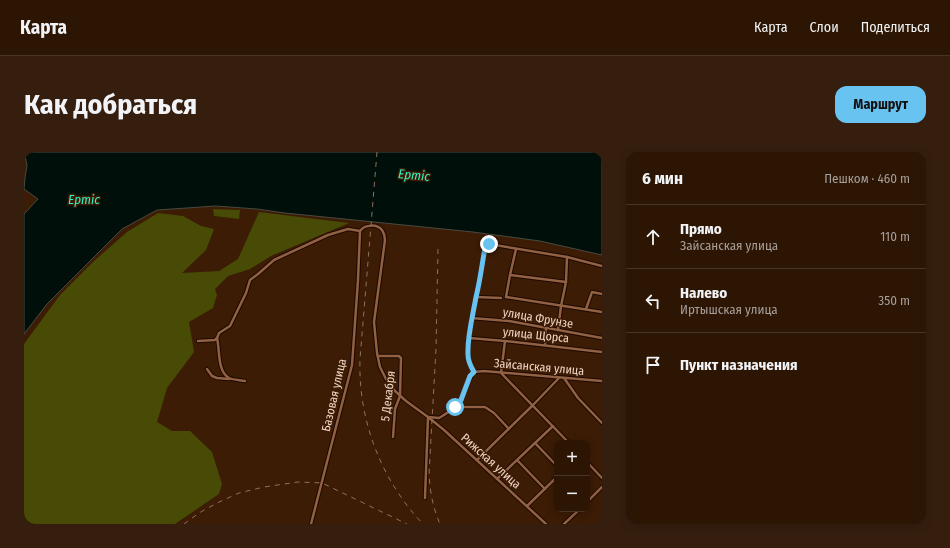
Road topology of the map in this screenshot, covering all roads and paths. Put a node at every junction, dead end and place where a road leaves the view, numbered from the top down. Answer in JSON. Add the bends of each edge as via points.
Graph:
{"nodes":[{"id":1,"x":360,"y":231,"type":"junction"},
{"id":2,"x":516,"y":249,"type":"junction"},
{"id":3,"x":567,"y":257,"type":"junction"},
{"id":4,"x":602,"y":266,"type":"edge"},
{"id":5,"x":510,"y":275,"type":"junction"},
{"id":6,"x":566,"y":282,"type":"junction"},
{"id":7,"x":602,"y":294,"type":"edge"},
{"id":8,"x":476,"y":297,"type":"junction"},
{"id":9,"x":502,"y":298,"type":"dead end"},
{"id":10,"x":561,"y":306,"type":"junction"},
{"id":11,"x":586,"y":309,"type":"junction"},
{"id":12,"x":602,"y":312,"type":"edge"},
{"id":13,"x":471,"y":318,"type":"junction"},
{"id":14,"x":546,"y":328,"type":"junction"},
{"id":15,"x":558,"y":330,"type":"junction"},
{"id":16,"x":217,"y":338,"type":"junction"},
{"id":17,"x":469,"y":338,"type":"junction"},
{"id":18,"x":602,"y":338,"type":"edge"},
{"id":19,"x":198,"y":341,"type":"dead end"},
{"id":20,"x":505,"y":341,"type":"junction"},
{"id":21,"x":545,"y":345,"type":"junction"},
{"id":22,"x":602,"y":352,"type":"edge"},
{"id":23,"x":378,"y":356,"type":"junction"},
{"id":24,"x":208,"y":369,"type":"dead end"},
{"id":25,"x":474,"y":372,"type":"junction"},
{"id":26,"x":501,"y":373,"type":"junction"},
{"id":27,"x":559,"y":378,"type":"junction"},
{"id":28,"x":564,"y":378,"type":"junction"},
{"id":29,"x":230,"y":379,"type":"junction"},
{"id":30,"x":245,"y":380,"type":"dead end"},
{"id":31,"x":602,"y":381,"type":"edge"},
{"id":32,"x":400,"y":396,"type":"junction"},
{"id":33,"x":533,"y":405,"type":"junction"},
{"id":34,"x":455,"y":407,"type":"junction"},
{"id":35,"x":428,"y":417,"type":"junction"},
{"id":36,"x":602,"y":423,"type":"edge"},
{"id":37,"x":553,"y":426,"type":"junction"},
{"id":38,"x":509,"y":429,"type":"junction"},
{"id":39,"x":393,"y":437,"type":"dead end"},
{"id":40,"x":566,"y":440,"type":"edge"},
{"id":41,"x":535,"y":443,"type":"junction"},
{"id":42,"x":477,"y":460,"type":"junction"},
{"id":43,"x":517,"y":460,"type":"junction"},
{"id":44,"x":554,"y":463,"type":"edge"},
{"id":45,"x":590,"y":465,"type":"edge"},
{"id":46,"x":602,"y":478,"type":"edge"},
{"id":47,"x":497,"y":479,"type":"junction"},
{"id":48,"x":554,"y":480,"type":"edge"},
{"id":49,"x":602,"y":487,"type":"edge"},
{"id":50,"x":545,"y":489,"type":"junction"},
{"id":51,"x":426,"y":498,"type":"dead end"},
{"id":52,"x":590,"y":499,"type":"edge"},
{"id":53,"x":527,"y":506,"type":"junction"},
{"id":54,"x":577,"y":512,"type":"edge"},
{"id":55,"x":311,"y":524,"type":"edge"},
{"id":56,"x":546,"y":524,"type":"edge"},
{"id":57,"x":564,"y":524,"type":"edge"}],
"edges":[{"from":1,"to":16,"type":"street","via":[[348,229],[328,235],[274,260],[250,280],[230,326],[219,333]]},
{"from":1,"to":23,"type":"street","name":"Рижская улица","via":[[362,228],[376,226],[383,231],[385,240],[374,322]]},
{"from":1,"to":55,"type":"street","name":"Базовая улица","via":[[352,365]]},
{"from":2,"to":3,"type":"street"},
{"from":2,"to":5,"type":"street"},
{"from":2,"to":8,"type":"street","via":[[489,244],[485,248]]},
{"from":3,"to":4,"type":"street"},
{"from":3,"to":6,"type":"street"},
{"from":5,"to":6,"type":"street"},
{"from":5,"to":10,"type":"street","via":[[506,297]]},
{"from":6,"to":10,"type":"street"},
{"from":7,"to":11,"type":"street","via":[[592,292]]},
{"from":8,"to":9,"type":"street"},
{"from":8,"to":13,"type":"street"},
{"from":10,"to":11,"type":"street"},
{"from":10,"to":15,"type":"street"},
{"from":11,"to":12,"type":"street"},
{"from":13,"to":14,"type":"street","name":"улица Фрунзе","via":[[510,321]]},
{"from":13,"to":17,"type":"street"},
{"from":14,"to":15,"type":"street","name":"улица Фрунзе"},
{"from":14,"to":21,"type":"street"},
{"from":15,"to":18,"type":"street","name":"улица Фрунзе"},
{"from":16,"to":19,"type":"street"},
{"from":16,"to":29,"type":"street","via":[[222,370]]},
{"from":17,"to":20,"type":"street","name":"улица Щорса"},
{"from":17,"to":25,"type":"street","via":[[468,361]]},
{"from":20,"to":21,"type":"street","name":"улица Щорса"},
{"from":20,"to":26,"type":"street"},
{"from":21,"to":22,"type":"street","name":"улица Щорса"},
{"from":23,"to":32,"type":"street","name":"Рижская улица","via":[[386,379]]},
{"from":23,"to":32,"type":"street","name":"5 Декабря","via":[[401,358]]},
{"from":24,"to":29,"type":"street","via":[[212,376]]},
{"from":25,"to":26,"type":"street","name":"Зайсанская улица"},
{"from":25,"to":34,"type":"street"},
{"from":26,"to":27,"type":"street","name":"Зайсанская улица"},
{"from":26,"to":33,"type":"street"},
{"from":27,"to":28,"type":"street","name":"Зайсанская улица"},
{"from":27,"to":33,"type":"street"},
{"from":28,"to":31,"type":"street","name":"Зайсанская улица"},
{"from":28,"to":36,"type":"street","via":[[578,398]]},
{"from":29,"to":30,"type":"street"},
{"from":32,"to":35,"type":"street","name":"Рижская улица"},
{"from":32,"to":39,"type":"street","name":"5 Декабря","via":[[395,410]]},
{"from":33,"to":37,"type":"street"},
{"from":33,"to":38,"type":"street"},
{"from":34,"to":35,"type":"street","via":[[439,418]]},
{"from":34,"to":38,"type":"street","via":[[485,406]]},
{"from":35,"to":42,"type":"street","name":"Рижская улица"},
{"from":35,"to":51,"type":"street"},
{"from":37,"to":40,"type":"street"},
{"from":37,"to":41,"type":"street"},
{"from":38,"to":42,"type":"street"},
{"from":41,"to":43,"type":"street"},
{"from":41,"to":44,"type":"street"},
{"from":42,"to":47,"type":"street","name":"Рижская улица"},
{"from":43,"to":47,"type":"street"},
{"from":43,"to":50,"type":"street"},
{"from":45,"to":46,"type":"street"},
{"from":47,"to":53,"type":"street","name":"Рижская улица"},
{"from":48,"to":50,"type":"street"},
{"from":49,"to":52,"type":"street"},
{"from":50,"to":53,"type":"street"},
{"from":53,"to":56,"type":"street","name":"Рижская улица"},
{"from":54,"to":57,"type":"street"}]}
